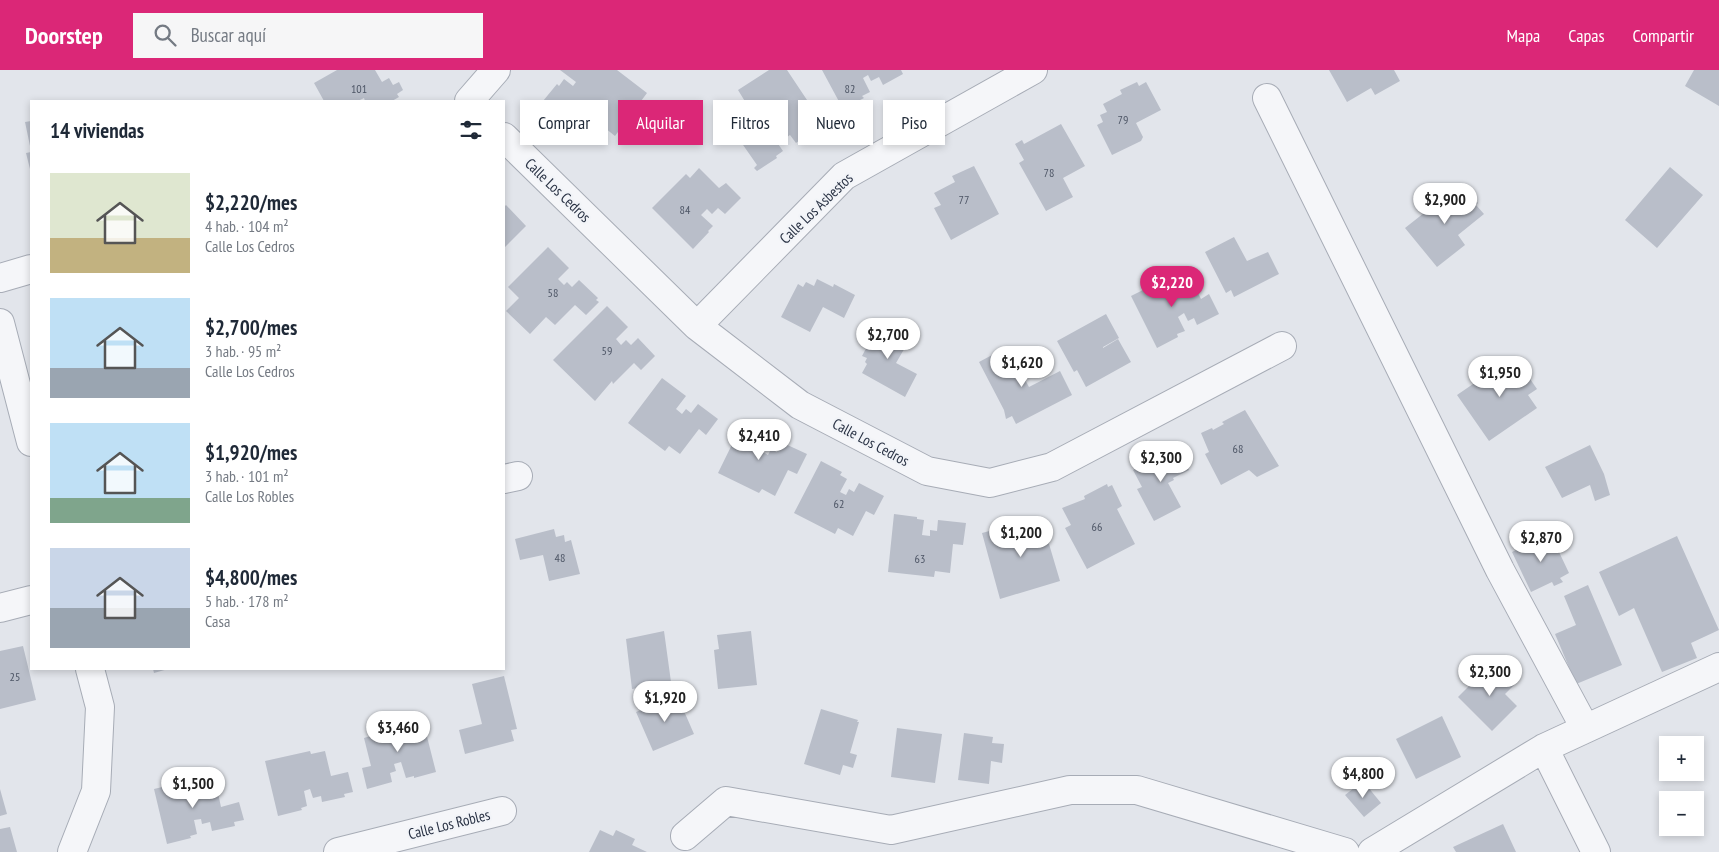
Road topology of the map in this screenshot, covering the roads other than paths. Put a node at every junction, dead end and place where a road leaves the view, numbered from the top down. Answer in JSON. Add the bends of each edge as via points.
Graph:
{"nodes":[{"id":1,"x":496,"y":70,"type":"edge"},
{"id":2,"x":1033,"y":70,"type":"edge"},
{"id":3,"x":1267,"y":98,"type":"dead end"},
{"id":4,"x":470,"y":100,"type":"edge"},
{"id":5,"x":505,"y":138,"type":"edge"},
{"id":6,"x":30,"y":269,"type":"edge"},
{"id":7,"x":0,"y":278,"type":"edge"},
{"id":8,"x":0,"y":323,"type":"edge"},
{"id":9,"x":697,"y":326,"type":"junction"},
{"id":10,"x":1282,"y":346,"type":"dead end"},
{"id":11,"x":30,"y":438,"type":"edge"},
{"id":12,"x":30,"y":600,"type":"edge"},
{"id":13,"x":0,"y":608,"type":"edge"},
{"id":14,"x":1719,"y":667,"type":"edge"},
{"id":15,"x":90,"y":670,"type":"edge"},
{"id":16,"x":1584,"y":728,"type":"junction"},
{"id":17,"x":1544,"y":748,"type":"junction"},
{"id":18,"x":502,"y":811,"type":"dead end"},
{"id":19,"x":685,"y":836,"type":"dead end"},
{"id":20,"x":72,"y":852,"type":"edge"},
{"id":21,"x":338,"y":852,"type":"edge"},
{"id":22,"x":1345,"y":852,"type":"edge"},
{"id":23,"x":1372,"y":852,"type":"edge"},
{"id":24,"x":1596,"y":852,"type":"edge"}],
"edges":[{"from":1,"to":4,"type":"street"},
{"from":2,"to":9,"type":"street","name":"Calle Los Asbestos","via":[[844,176]]},
{"from":3,"to":16,"type":"street","via":[[1500,570]]},
{"from":5,"to":9,"type":"street","name":"Calle Los Cedros"},
{"from":6,"to":7,"type":"street"},
{"from":8,"to":11,"type":"street"},
{"from":9,"to":10,"type":"street","name":"Calle Los Cedros","via":[[800,405],[927,471],[990,483],[1052,467]]},
{"from":12,"to":13,"type":"street"},
{"from":14,"to":16,"type":"street"},
{"from":15,"to":20,"type":"street","via":[[100,707],[96,791]]},
{"from":16,"to":17,"type":"street"},
{"from":17,"to":23,"type":"street"},
{"from":17,"to":24,"type":"street"},
{"from":18,"to":21,"type":"street","name":"Calle Los Robles"},
{"from":19,"to":22,"type":"street","via":[[726,801],[891,830],[1070,790],[1137,790]]}]}
